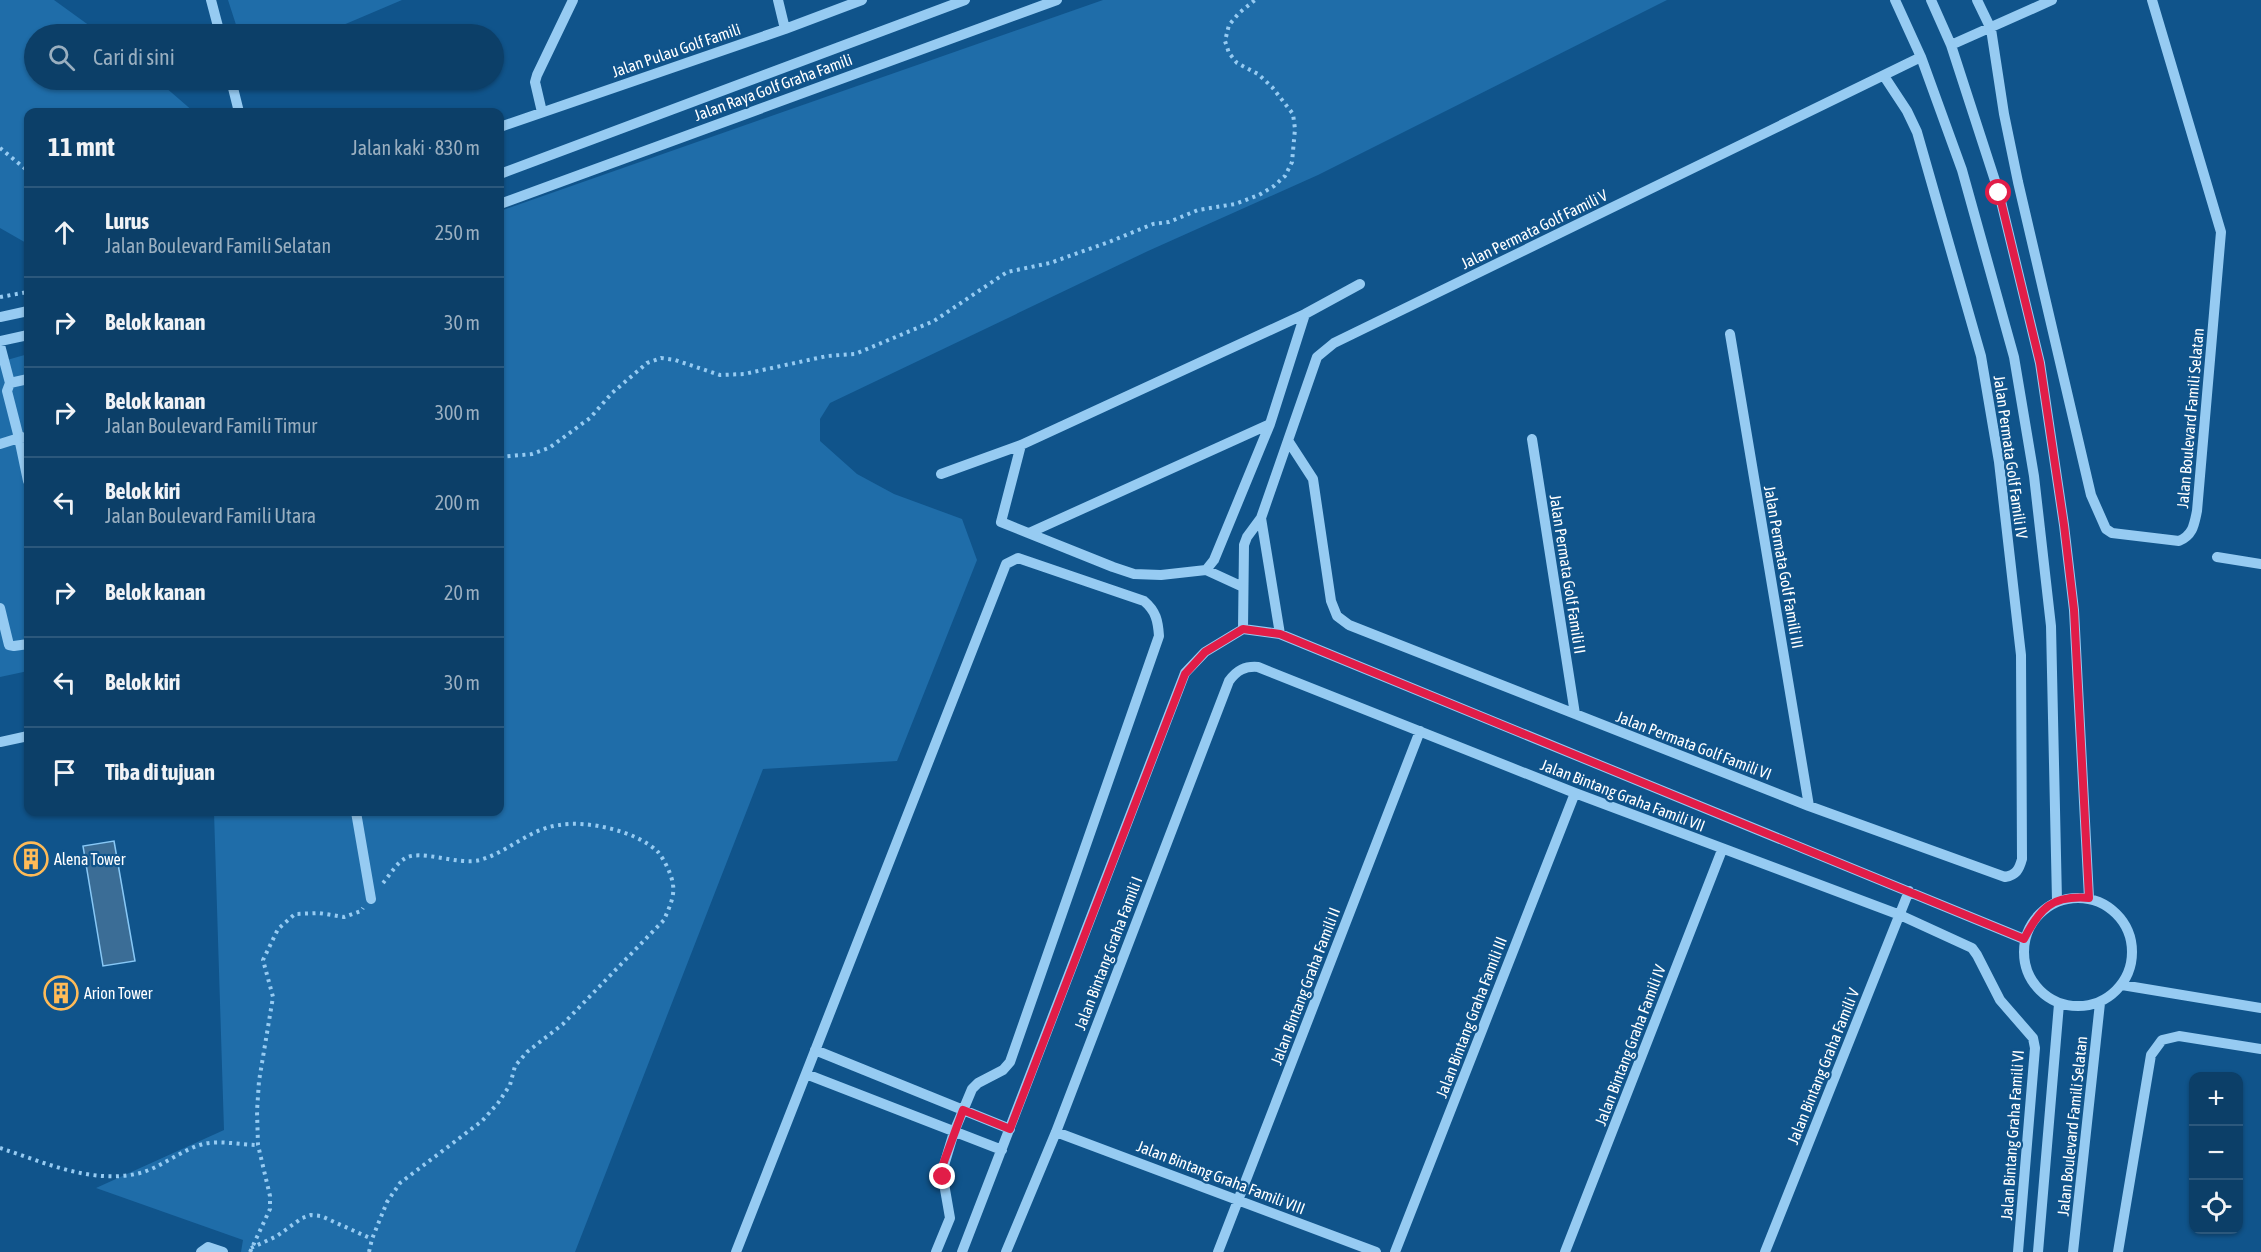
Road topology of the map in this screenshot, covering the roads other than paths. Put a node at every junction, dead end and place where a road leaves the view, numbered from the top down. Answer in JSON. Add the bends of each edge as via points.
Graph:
{"nodes":[{"id":1,"x":211,"y":0,"type":"edge"},
{"id":2,"x":573,"y":0,"type":"edge"},
{"id":3,"x":778,"y":0,"type":"edge"},
{"id":4,"x":862,"y":0,"type":"edge"},
{"id":5,"x":965,"y":0,"type":"edge"},
{"id":6,"x":1058,"y":0,"type":"edge"},
{"id":7,"x":1895,"y":0,"type":"edge"},
{"id":8,"x":1931,"y":0,"type":"edge"},
{"id":9,"x":1977,"y":0,"type":"edge"},
{"id":10,"x":2052,"y":0,"type":"edge"},
{"id":11,"x":2152,"y":0,"type":"edge"},
{"id":12,"x":217,"y":24,"type":"edge"},
{"id":13,"x":785,"y":29,"type":"junction"},
{"id":14,"x":1991,"y":29,"type":"junction"},
{"id":15,"x":1951,"y":45,"type":"junction"},
{"id":16,"x":1921,"y":57,"type":"junction"},
{"id":17,"x":1884,"y":76,"type":"junction"},
{"id":18,"x":234,"y":90,"type":"edge"},
{"id":19,"x":238,"y":108,"type":"edge"},
{"id":20,"x":542,"y":112,"type":"junction"},
{"id":21,"x":504,"y":126,"type":"edge"},
{"id":22,"x":504,"y":173,"type":"edge"},
{"id":23,"x":504,"y":203,"type":"edge"},
{"id":24,"x":1360,"y":284,"type":"dead end"},
{"id":25,"x":24,"y":312,"type":"edge"},
{"id":26,"x":1305,"y":314,"type":"junction"},
{"id":27,"x":0,"y":317,"type":"edge"},
{"id":28,"x":1730,"y":334,"type":"dead end"},
{"id":29,"x":24,"y":336,"type":"edge"},
{"id":30,"x":0,"y":343,"type":"edge"},
{"id":31,"x":24,"y":380,"type":"edge"},
{"id":32,"x":10,"y":383,"type":"junction"},
{"id":33,"x":1270,"y":424,"type":"junction"},
{"id":34,"x":24,"y":438,"type":"edge"},
{"id":35,"x":1532,"y":439,"type":"dead end"},
{"id":36,"x":1289,"y":442,"type":"junction"},
{"id":37,"x":0,"y":444,"type":"edge"},
{"id":38,"x":1021,"y":445,"type":"junction"},
{"id":39,"x":941,"y":474,"type":"dead end"},
{"id":40,"x":1261,"y":518,"type":"junction"},
{"id":41,"x":1029,"y":533,"type":"junction"},
{"id":42,"x":2217,"y":557,"type":"dead end"},
{"id":43,"x":2261,"y":564,"type":"edge"},
{"id":44,"x":1206,"y":570,"type":"junction"},
{"id":45,"x":1243,"y":587,"type":"junction"},
{"id":46,"x":0,"y":608,"type":"edge"},
{"id":47,"x":1243,"y":629,"type":"junction"},
{"id":48,"x":1280,"y":634,"type":"junction"},
{"id":49,"x":24,"y":645,"type":"edge"},
{"id":50,"x":1242,"y":668,"type":"joint"},
{"id":51,"x":1575,"y":714,"type":"junction"},
{"id":52,"x":1420,"y":732,"type":"junction"},
{"id":53,"x":24,"y":737,"type":"edge"},
{"id":54,"x":0,"y":741,"type":"edge"},
{"id":55,"x":1575,"y":793,"type":"junction"},
{"id":56,"x":1809,"y":806,"type":"junction"},
{"id":57,"x":357,"y":816,"type":"edge"},
{"id":58,"x":1722,"y":850,"type":"junction"},
{"id":59,"x":2022,"y":859,"type":"joint"},
{"id":60,"x":1909,"y":891,"type":"junction"},
{"id":61,"x":371,"y":898,"type":"road end"},
{"id":62,"x":2089,"y":898,"type":"junction"},
{"id":63,"x":2057,"y":901,"type":"junction"},
{"id":64,"x":1900,"y":915,"type":"junction"},
{"id":65,"x":2024,"y":939,"type":"junction"},
{"id":66,"x":1983,"y":966,"type":"joint"},
{"id":67,"x":2122,"y":985,"type":"junction"},
{"id":68,"x":2100,"y":1003,"type":"junction"},
{"id":69,"x":2059,"y":1004,"type":"junction"},
{"id":70,"x":2261,"y":1008,"type":"edge"},
{"id":71,"x":2261,"y":1049,"type":"edge"},
{"id":72,"x":815,"y":1050,"type":"junction"},
{"id":73,"x":806,"y":1074,"type":"junction"},
{"id":74,"x":963,"y":1110,"type":"junction"},
{"id":75,"x":1010,"y":1129,"type":"junction"},
{"id":76,"x":954,"y":1132,"type":"junction"},
{"id":77,"x":1056,"y":1132,"type":"junction"},
{"id":78,"x":1002,"y":1150,"type":"junction"},
{"id":79,"x":1238,"y":1199,"type":"junction"},
{"id":80,"x":201,"y":1252,"type":"edge"},
{"id":81,"x":224,"y":1252,"type":"edge"},
{"id":82,"x":736,"y":1252,"type":"edge"},
{"id":83,"x":936,"y":1252,"type":"edge"},
{"id":84,"x":963,"y":1252,"type":"edge"},
{"id":85,"x":1006,"y":1252,"type":"edge"},
{"id":86,"x":1218,"y":1252,"type":"edge"},
{"id":87,"x":1376,"y":1252,"type":"edge"},
{"id":88,"x":1395,"y":1252,"type":"edge"},
{"id":89,"x":1565,"y":1252,"type":"edge"},
{"id":90,"x":1766,"y":1252,"type":"edge"},
{"id":91,"x":2018,"y":1252,"type":"edge"},
{"id":92,"x":2038,"y":1252,"type":"edge"},
{"id":93,"x":2073,"y":1252,"type":"edge"},
{"id":94,"x":2118,"y":1252,"type":"edge"}],
"edges":[{"from":1,"to":12,"type":"street"},
{"from":2,"to":20,"type":"street","via":[[535,82]]},
{"from":3,"to":13,"type":"street"},
{"from":4,"to":13,"type":"street","name":"Jalan Pulau Golf Famili"},
{"from":5,"to":22,"type":"street","name":"Jalan Raya Golf Graha Famili"},
{"from":6,"to":23,"type":"street","name":"Jalan Raya Golf Graha Famili"},
{"from":7,"to":16,"type":"street"},
{"from":8,"to":15,"type":"street"},
{"from":9,"to":14,"type":"street","name":"Jalan Boulevard Famili Selatan"},
{"from":10,"to":14,"type":"street"},
{"from":11,"to":14,"type":"street","name":"Jalan Boulevard Famili Selatan","via":[[2221,232],[2197,511],[2193,530],[2179,541],[2112,533],[2101,520],[2091,495],[2018,182]]},
{"from":13,"to":20,"type":"street","name":"Jalan Pulau Golf Famili"},
{"from":14,"to":15,"type":"street"},
{"from":15,"to":62,"type":"street","via":[[1999,193],[2040,363],[2074,610]]},
{"from":16,"to":17,"type":"street","name":"Jalan Permata Golf Famili V"},
{"from":16,"to":63,"type":"street","via":[[1962,170],[2014,357],[2034,476],[2051,626]]},
{"from":17,"to":36,"type":"street","name":"Jalan Permata Golf Famili V","via":[[1334,343],[1317,357]]},
{"from":17,"to":59,"type":"street","name":"Jalan Permata Golf Famili IV","via":[[1917,132],[1981,356],[1999,462],[2021,655]]},
{"from":18,"to":19,"type":"street"},
{"from":20,"to":21,"type":"street","name":"Jalan Pulau Golf Famili"},
{"from":24,"to":26,"type":"street"},
{"from":25,"to":27,"type":"street"},
{"from":26,"to":33,"type":"street"},
{"from":26,"to":38,"type":"street"},
{"from":28,"to":56,"type":"street","name":"Jalan Permata Golf Famili III"},
{"from":29,"to":30,"type":"street"},
{"from":30,"to":32,"type":"street"},
{"from":31,"to":32,"type":"street"},
{"from":32,"to":34,"type":"street","via":[[7,391]]},
{"from":33,"to":41,"type":"street"},
{"from":33,"to":44,"type":"street","via":[[1222,545]]},
{"from":34,"to":37,"type":"street"},
{"from":35,"to":51,"type":"street","name":"Jalan Permata Golf Famili II"},
{"from":36,"to":40,"type":"street","name":"Jalan Permata Golf Famili V"},
{"from":36,"to":51,"type":"street","name":"Jalan Permata Golf Famili VI","via":[[1313,479],[1331,601],[1337,616],[1349,625]]},
{"from":38,"to":39,"type":"street"},
{"from":38,"to":41,"type":"street","via":[[1001,522]]},
{"from":40,"to":45,"type":"street","name":"Jalan Permata Golf Famili V","via":[[1245,541]]},
{"from":40,"to":48,"type":"street","name":"Jalan Permata Golf Famili V"},
{"from":41,"to":44,"type":"street","via":[[1134,574]]},
{"from":42,"to":43,"type":"street"},
{"from":44,"to":45,"type":"street"},
{"from":45,"to":47,"type":"street","name":"Jalan Permata Golf Famili V"},
{"from":46,"to":49,"type":"street","via":[[9,645]]},
{"from":47,"to":48,"type":"street"},
{"from":47,"to":75,"type":"street","via":[[1205,652],[1185,674]]},
{"from":48,"to":60,"type":"street"},
{"from":50,"to":52,"type":"street","name":"Jalan Bintang Graha Famili VII","via":[[1258,667]]},
{"from":50,"to":77,"type":"street","name":"Jalan Bintang Graha Famili I","via":[[1229,681]]},
{"from":51,"to":56,"type":"street","name":"Jalan Permata Golf Famili VI"},
{"from":52,"to":55,"type":"street","name":"Jalan Bintang Graha Famili VII"},
{"from":52,"to":79,"type":"street","name":"Jalan Bintang Graha Famili II"},
{"from":53,"to":54,"type":"street"},
{"from":55,"to":58,"type":"street","name":"Jalan Bintang Graha Famili VII"},
{"from":55,"to":88,"type":"street","name":"Jalan Bintang Graha Famili III"},
{"from":56,"to":59,"type":"street","name":"Jalan Permata Golf Famili VI","via":[[2005,877],[2016,873]]},
{"from":57,"to":61,"type":"street"},
{"from":58,"to":64,"type":"street","name":"Jalan Bintang Graha Famili VII"},
{"from":58,"to":89,"type":"street","name":"Jalan Bintang Graha Famili IV"},
{"from":60,"to":64,"type":"street","name":"Jalan Bintang Graha Famili V"},
{"from":60,"to":65,"type":"street"},
{"from":62,"to":63,"type":"street","via":[[2073,896]]},
{"from":62,"to":67,"type":"street","via":[[2114,910],[2130,932],[2133,960]]},
{"from":63,"to":65,"type":"street","via":[[2036,916]]},
{"from":64,"to":66,"type":"street","name":"Jalan Bintang Graha Famili VII","via":[[1972,948]]},
{"from":64,"to":90,"type":"street","name":"Jalan Bintang Graha Famili V"},
{"from":65,"to":69,"type":"street","via":[[2029,978]]},
{"from":66,"to":91,"type":"street","name":"Jalan Bintang Graha Famili VI","via":[[2000,1000],[2028,1030],[2035,1048]]},
{"from":67,"to":68,"type":"street"},
{"from":67,"to":70,"type":"street"},
{"from":68,"to":69,"type":"street","via":[[2080,1007]]},
{"from":68,"to":93,"type":"street","name":"Jalan Boulevard Famili Selatan"},
{"from":69,"to":92,"type":"street","name":"Jalan Boulevard Famili Selatan"},
{"from":71,"to":94,"type":"street","via":[[2179,1036],[2162,1040],[2156,1047],[2151,1055]]},
{"from":72,"to":73,"type":"street"},
{"from":72,"to":74,"type":"street"},
{"from":72,"to":74,"type":"street","via":[[1006,564],[1018,558],[1144,601],[1158,621],[1159,636],[1010,1062],[972,1089]]},
{"from":73,"to":76,"type":"street"},
{"from":73,"to":82,"type":"street"},
{"from":74,"to":75,"type":"street"},
{"from":74,"to":76,"type":"street"},
{"from":75,"to":78,"type":"street"},
{"from":76,"to":78,"type":"street"},
{"from":76,"to":83,"type":"street","via":[[942,1172],[950,1218]]},
{"from":77,"to":79,"type":"street","name":"Jalan Bintang Graha Famili VIII"},
{"from":77,"to":85,"type":"street","name":"Jalan Bintang Graha Famili I"},
{"from":78,"to":84,"type":"street"},
{"from":79,"to":86,"type":"street","name":"Jalan Bintang Graha Famili II"},
{"from":79,"to":87,"type":"street","name":"Jalan Bintang Graha Famili VIII"},
{"from":80,"to":81,"type":"street","via":[[208,1247]]}]}
